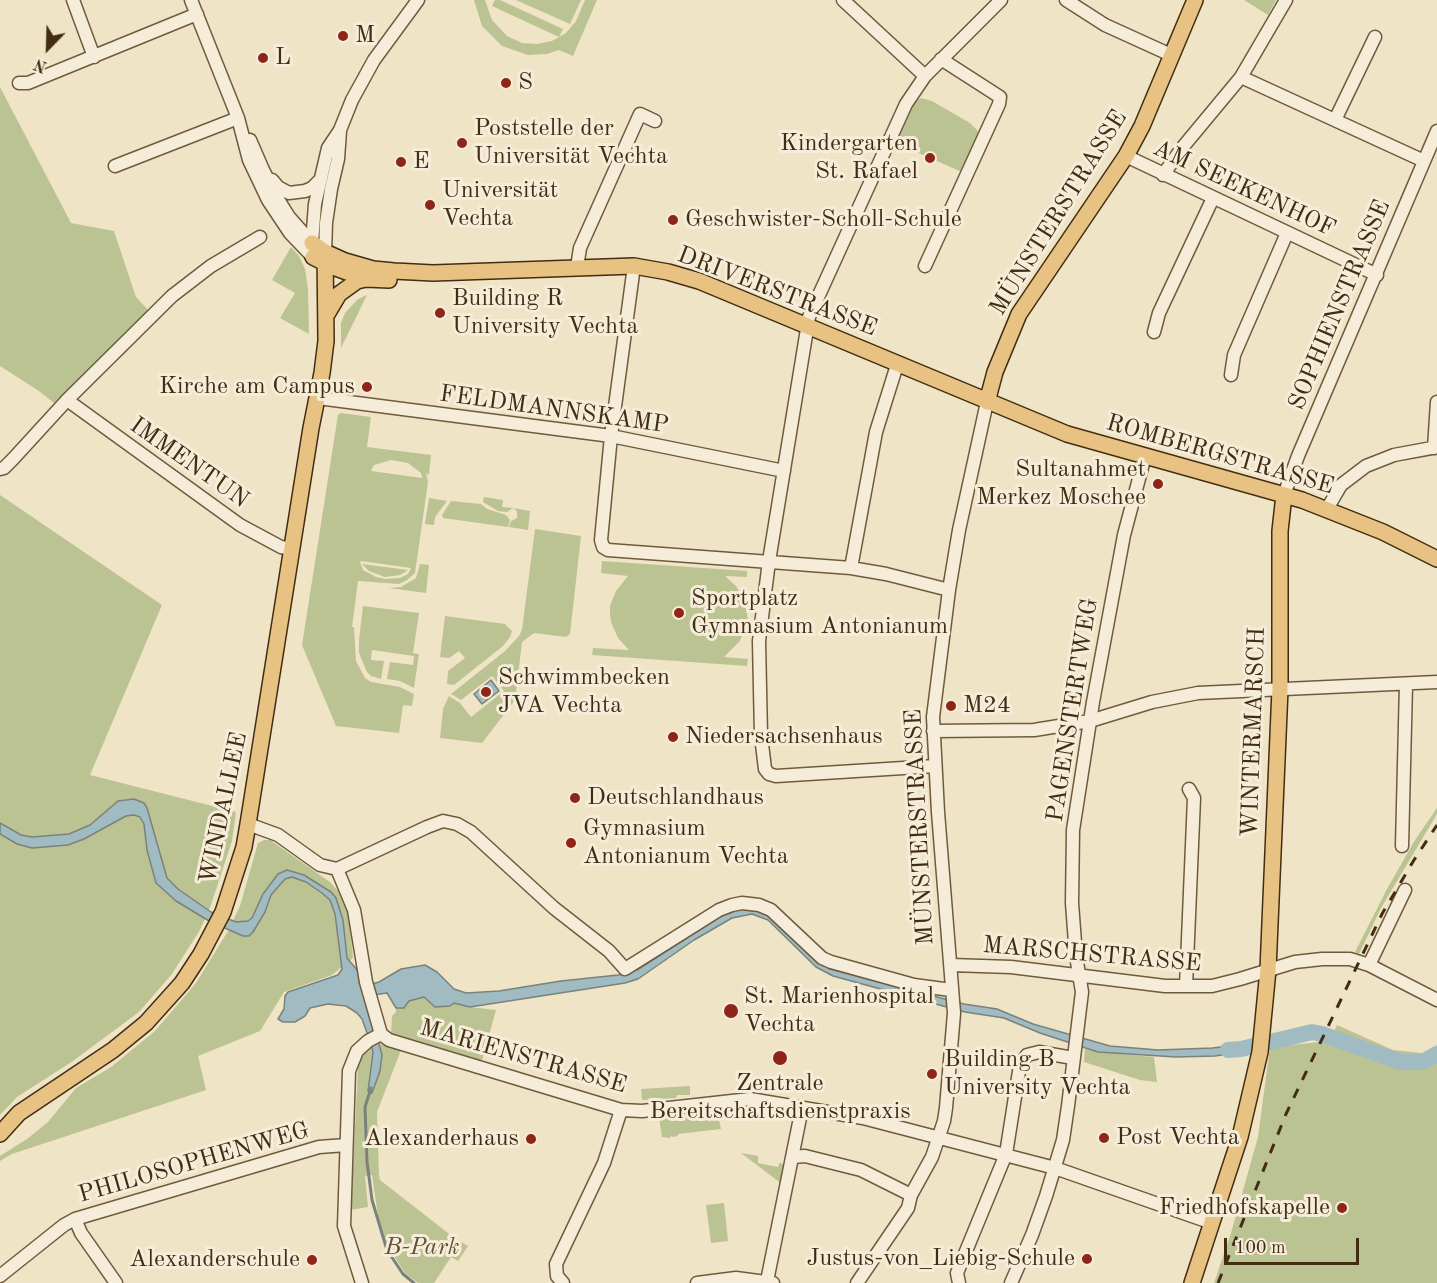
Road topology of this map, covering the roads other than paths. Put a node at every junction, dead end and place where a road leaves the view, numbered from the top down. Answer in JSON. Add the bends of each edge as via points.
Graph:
{"nodes":[{"id":1,"x":74,"y":0,"type":"edge"},
{"id":2,"x":191,"y":0,"type":"edge"},
{"id":3,"x":418,"y":0,"type":"edge"},
{"id":4,"x":843,"y":0,"type":"edge"},
{"id":5,"x":1001,"y":0,"type":"edge"},
{"id":6,"x":1066,"y":0,"type":"edge"},
{"id":7,"x":1195,"y":0,"type":"edge"},
{"id":8,"x":1286,"y":0,"type":"edge"},
{"id":9,"x":197,"y":14,"type":"junction"},
{"id":10,"x":1375,"y":37,"type":"dead end"},
{"id":11,"x":1171,"y":55,"type":"junction"},
{"id":12,"x":94,"y":57,"type":"junction"},
{"id":13,"x":941,"y":59,"type":"junction"},
{"id":14,"x":925,"y":76,"type":"junction"},
{"id":15,"x":1241,"y":77,"type":"junction"},
{"id":16,"x":19,"y":83,"type":"dead end"},
{"id":17,"x":238,"y":118,"type":"junction"},
{"id":18,"x":1335,"y":120,"type":"junction"},
{"id":19,"x":655,"y":121,"type":"dead end"},
{"id":20,"x":340,"y":130,"type":"junction"},
{"id":21,"x":1437,"y":131,"type":"edge"},
{"id":22,"x":1126,"y":156,"type":"junction"},
{"id":23,"x":1424,"y":161,"type":"junction"},
{"id":24,"x":114,"y":166,"type":"dead end"},
{"id":25,"x":263,"y":170,"type":"junction"},
{"id":26,"x":1163,"y":175,"type":"junction"},
{"id":27,"x":319,"y":181,"type":"junction"},
{"id":28,"x":1213,"y":198,"type":"junction"},
{"id":29,"x":1287,"y":232,"type":"junction"},
{"id":30,"x":260,"y":237,"type":"dead end"},
{"id":31,"x":318,"y":254,"type":"junction"},
{"id":32,"x":634,"y":266,"type":"junction"},
{"id":33,"x":925,"y":266,"type":"dead end"},
{"id":34,"x":577,"y":267,"type":"junction"},
{"id":35,"x":433,"y":273,"type":"junction"},
{"id":36,"x":1377,"y":275,"type":"junction"},
{"id":37,"x":366,"y":279,"type":"junction"},
{"id":38,"x":326,"y":316,"type":"junction"},
{"id":39,"x":807,"y":326,"type":"junction"},
{"id":40,"x":1154,"y":332,"type":"dead end"},
{"id":41,"x":897,"y":365,"type":"junction"},
{"id":42,"x":1231,"y":375,"type":"dead end"},
{"id":43,"x":318,"y":398,"type":"junction"},
{"id":44,"x":67,"y":400,"type":"junction"},
{"id":45,"x":987,"y":402,"type":"junction"},
{"id":46,"x":1437,"y":402,"type":"edge"},
{"id":47,"x":611,"y":436,"type":"junction"},
{"id":48,"x":1436,"y":447,"type":"edge"},
{"id":49,"x":1145,"y":456,"type":"junction"},
{"id":50,"x":0,"y":469,"type":"edge"},
{"id":51,"x":784,"y":471,"type":"junction"},
{"id":52,"x":1284,"y":495,"type":"junction"},
{"id":53,"x":1327,"y":509,"type":"junction"},
{"id":54,"x":292,"y":549,"type":"junction"},
{"id":55,"x":1437,"y":559,"type":"edge"},
{"id":56,"x":769,"y":561,"type":"junction"},
{"id":57,"x":851,"y":568,"type":"junction"},
{"id":58,"x":949,"y":590,"type":"junction"},
{"id":59,"x":1437,"y":682,"type":"edge"},
{"id":60,"x":1406,"y":684,"type":"junction"},
{"id":61,"x":1280,"y":689,"type":"junction"},
{"id":62,"x":1090,"y":721,"type":"junction"},
{"id":63,"x":933,"y":731,"type":"junction"},
{"id":64,"x":935,"y":766,"type":"junction"},
{"id":65,"x":1189,"y":789,"type":"dead end"},
{"id":66,"x":248,"y":824,"type":"junction"},
{"id":67,"x":1402,"y":846,"type":"dead end"},
{"id":68,"x":337,"y":869,"type":"junction"},
{"id":69,"x":1405,"y":890,"type":"dead end"},
{"id":70,"x":951,"y":965,"type":"junction"},
{"id":71,"x":1369,"y":965,"type":"junction"},
{"id":72,"x":1268,"y":970,"type":"junction"},
{"id":73,"x":1078,"y":975,"type":"junction"},
{"id":74,"x":1186,"y":986,"type":"junction"},
{"id":75,"x":952,"y":995,"type":"junction"},
{"id":76,"x":1437,"y":1000,"type":"edge"},
{"id":77,"x":376,"y":1037,"type":"junction"},
{"id":78,"x":1074,"y":1054,"type":"junction"},
{"id":79,"x":802,"y":1108,"type":"junction"},
{"id":80,"x":621,"y":1110,"type":"junction"},
{"id":81,"x":0,"y":1134,"type":"edge"},
{"id":82,"x":939,"y":1137,"type":"junction"},
{"id":83,"x":346,"y":1145,"type":"junction"},
{"id":84,"x":1006,"y":1154,"type":"junction"},
{"id":85,"x":793,"y":1157,"type":"junction"},
{"id":86,"x":1055,"y":1168,"type":"junction"},
{"id":87,"x":911,"y":1195,"type":"junction"},
{"id":88,"x":75,"y":1219,"type":"junction"},
{"id":89,"x":1212,"y":1223,"type":"junction"},
{"id":90,"x":0,"y":1276,"type":"edge"},
{"id":91,"x":560,"y":1280,"type":"edge"},
{"id":92,"x":770,"y":1282,"type":"edge"},
{"id":93,"x":117,"y":1283,"type":"edge"},
{"id":94,"x":362,"y":1283,"type":"edge"},
{"id":95,"x":697,"y":1283,"type":"edge"},
{"id":96,"x":857,"y":1283,"type":"edge"},
{"id":97,"x":959,"y":1283,"type":"edge"},
{"id":98,"x":1011,"y":1283,"type":"edge"},
{"id":99,"x":1192,"y":1283,"type":"edge"}],
"edges":[{"from":1,"to":12,"type":"street"},
{"from":2,"to":9,"type":"street","name":"DRIVERSTRASSE"},
{"from":3,"to":20,"type":"street","via":[[367,72]]},
{"from":4,"to":14,"type":"street"},
{"from":5,"to":13,"type":"street"},
{"from":6,"to":11,"type":"street","via":[[1105,25]]},
{"from":7,"to":11,"type":"main road","name":"MÜNSTERSTRASSE"},
{"from":8,"to":15,"type":"street"},
{"from":9,"to":12,"type":"street"},
{"from":9,"to":17,"type":"street","name":"DRIVERSTRASSE"},
{"from":10,"to":18,"type":"street"},
{"from":11,"to":22,"type":"main road","name":"MÜNSTERSTRASSE"},
{"from":12,"to":16,"type":"street"},
{"from":13,"to":14,"type":"street"},
{"from":13,"to":33,"type":"street","via":[[1000,97]]},
{"from":14,"to":39,"type":"street","via":[[906,104]]},
{"from":15,"to":18,"type":"street"},
{"from":15,"to":26,"type":"street"},
{"from":17,"to":24,"type":"street"},
{"from":17,"to":25,"type":"street","name":"DRIVERSTRASSE"},
{"from":17,"to":31,"type":"street","name":"DRIVERSTRASSE","via":[[249,160],[268,200],[290,233]]},
{"from":18,"to":23,"type":"street"},
{"from":19,"to":34,"type":"street","via":[[640,114],[580,248]]},
{"from":20,"to":27,"type":"street","via":[[328,148]]},
{"from":20,"to":31,"type":"street","via":[[338,159]]},
{"from":21,"to":23,"type":"street","name":"SOPHIENSTRASSE"},
{"from":22,"to":26,"type":"street","name":"AM SEEKENHOF"},
{"from":22,"to":45,"type":"main road","name":"MÜNSTERSTRASSE","via":[[1019,314]]},
{"from":23,"to":36,"type":"street","name":"SOPHIENSTRASSE"},
{"from":25,"to":27,"type":"street","via":[[278,187],[290,193],[305,191]]},
{"from":25,"to":31,"type":"street","name":"DRIVERSTRASSE","via":[[289,217]]},
{"from":26,"to":28,"type":"street","name":"AM SEEKENHOF"},
{"from":27,"to":31,"type":"street","via":[[313,222]]},
{"from":28,"to":29,"type":"street","name":"AM SEEKENHOF"},
{"from":28,"to":40,"type":"street","via":[[1159,313]]},
{"from":29,"to":36,"type":"street","name":"AM SEEKENHOF"},
{"from":29,"to":42,"type":"street","via":[[1234,355]]},
{"from":30,"to":44,"type":"street","via":[[211,266],[172,296]]},
{"from":31,"to":35,"type":"main road","name":"DRIVERSTRASSE","via":[[373,269]]},
{"from":31,"to":37,"type":"main road","name":"DRIVERSTRASSE"},
{"from":31,"to":38,"type":"main road","name":"WINDALLEE"},
{"from":31,"to":43,"type":"main road","name":"WINDALLEE"},
{"from":32,"to":34,"type":"main road","name":"DRIVERSTRASSE"},
{"from":32,"to":39,"type":"main road","name":"DRIVERSTRASSE","via":[[699,281]]},
{"from":32,"to":47,"type":"street"},
{"from":34,"to":35,"type":"main road","name":"DRIVERSTRASSE"},
{"from":35,"to":37,"type":"main road","name":"DRIVERSTRASSE"},
{"from":36,"to":52,"type":"street","name":"SOPHIENSTRASSE"},
{"from":37,"to":38,"type":"main road","via":[[339,294]]},
{"from":38,"to":43,"type":"main road","name":"WINDALLEE"},
{"from":39,"to":41,"type":"main road","name":"DRIVERSTRASSE"},
{"from":39,"to":51,"type":"street"},
{"from":41,"to":45,"type":"main road","name":"DRIVERSTRASSE"},
{"from":41,"to":57,"type":"street","via":[[876,432]]},
{"from":43,"to":47,"type":"street","name":"FELDMANNSKAMP"},
{"from":43,"to":54,"type":"main road","name":"WINDALLEE"},
{"from":44,"to":50,"type":"street"},
{"from":44,"to":54,"type":"street","name":"IMMENTUN","via":[[240,525]]},
{"from":45,"to":49,"type":"main road","name":"ROMBERGSTRASSE","via":[[1067,434]]},
{"from":45,"to":58,"type":"street","name":"MÜNSTERSTRASSE"},
{"from":46,"to":48,"type":"street"},
{"from":47,"to":51,"type":"street","name":"FELDMANNSKAMP"},
{"from":47,"to":56,"type":"street","via":[[603,547]]},
{"from":48,"to":53,"type":"street","via":[[1394,455],[1366,466],[1341,485]]},
{"from":49,"to":52,"type":"main road","name":"ROMBERGSTRASSE"},
{"from":49,"to":62,"type":"street","name":"PAGENSTERTWEG","via":[[1124,535]]},
{"from":51,"to":56,"type":"street"},
{"from":52,"to":53,"type":"main road","name":"ROMBERGSTRASSE"},
{"from":52,"to":61,"type":"main road","name":"WINTERMARSCH","via":[[1280,531]]},
{"from":53,"to":55,"type":"main road","name":"ROMBERGSTRASSE"},
{"from":54,"to":66,"type":"main road","name":"WINDALLEE"},
{"from":56,"to":57,"type":"street"},
{"from":56,"to":64,"type":"street","via":[[759,641],[765,769],[776,776]]},
{"from":57,"to":58,"type":"street"},
{"from":58,"to":63,"type":"street","name":"MÜNSTERSTRASSE"},
{"from":59,"to":60,"type":"street"},
{"from":60,"to":61,"type":"street"},
{"from":60,"to":67,"type":"street"},
{"from":61,"to":62,"type":"street","via":[[1198,693]]},
{"from":61,"to":72,"type":"main road","name":"WINTERMARSCH"},
{"from":62,"to":63,"type":"street","via":[[1026,730]]},
{"from":62,"to":73,"type":"street","name":"PAGENSTERTWEG","via":[[1073,830],[1072,903]]},
{"from":63,"to":64,"type":"street","name":"MÜNSTERSTRASSE"},
{"from":64,"to":70,"type":"street","name":"MÜNSTERSTRASSE"},
{"from":65,"to":74,"type":"street","via":[[1194,798]]},
{"from":66,"to":68,"type":"street","via":[[278,836],[320,865]]},
{"from":66,"to":81,"type":"main road","name":"WINDALLEE","via":[[223,912],[182,983],[146,1023],[19,1113]]},
{"from":68,"to":75,"type":"street","via":[[443,821],[471,832],[625,969],[719,910],[742,903],[771,910],[831,962]]},
{"from":68,"to":77,"type":"street","via":[[354,910]]},
{"from":69,"to":71,"type":"street"},
{"from":70,"to":73,"type":"street","name":"MARSCHSTRASSE"},
{"from":70,"to":75,"type":"street","name":"MÜNSTERSTRASSE"},
{"from":71,"to":72,"type":"street","name":"MARSCHSTRASSE","via":[[1350,959],[1322,958]]},
{"from":71,"to":76,"type":"street","name":"MARSCHSTRASSE"},
{"from":72,"to":74,"type":"street","name":"MARSCHSTRASSE","via":[[1212,986]]},
{"from":72,"to":89,"type":"main road","name":"WINTERMARSCH","via":[[1260,1052],[1240,1137]]},
{"from":73,"to":74,"type":"street","name":"MARSCHSTRASSE"},
{"from":73,"to":78,"type":"street","name":"PAGENSTERTWEG","via":[[1082,992]]},
{"from":75,"to":82,"type":"street","name":"MÜNSTERSTRASSE","via":[[946,1108]]},
{"from":77,"to":80,"type":"street","name":"MARIENSTRASSE"},
{"from":77,"to":83,"type":"street","via":[[357,1051],[349,1071]]},
{"from":78,"to":84,"type":"street","via":[[1039,1052],[1027,1055],[1020,1065]]},
{"from":78,"to":86,"type":"street","name":"PAGENSTERTWEG"},
{"from":79,"to":80,"type":"street","name":"MARIENSTRASSE","via":[[750,1099]]},
{"from":79,"to":82,"type":"street","name":"MARIENSTRASSE"},
{"from":79,"to":85,"type":"street"},
{"from":80,"to":91,"type":"street","via":[[604,1163],[556,1264]]},
{"from":82,"to":84,"type":"street","name":"MARIENSTRASSE"},
{"from":82,"to":87,"type":"street","name":"MÜNSTERSTRASSE"},
{"from":83,"to":88,"type":"street","name":"PHILOSOPHENWEG","via":[[320,1147]]},
{"from":83,"to":94,"type":"street","via":[[344,1233]]},
{"from":84,"to":86,"type":"street","name":"MARIENSTRASSE"},
{"from":84,"to":97,"type":"street","via":[[957,1273]]},
{"from":85,"to":87,"type":"street","via":[[804,1156],[861,1170]]},
{"from":85,"to":92,"type":"street"},
{"from":86,"to":89,"type":"street","name":"MARIENSTRASSE"},
{"from":86,"to":98,"type":"street","name":"PAGENSTERTWEG"},
{"from":87,"to":96,"type":"street","name":"MÜNSTERSTRASSE","via":[[908,1208]]},
{"from":88,"to":90,"type":"street","name":"PHILOSOPHENWEG"},
{"from":88,"to":93,"type":"street"},
{"from":89,"to":99,"type":"main road","name":"WINTERMARSCH"},
{"from":92,"to":95,"type":"street","via":[[736,1278]]}]}
